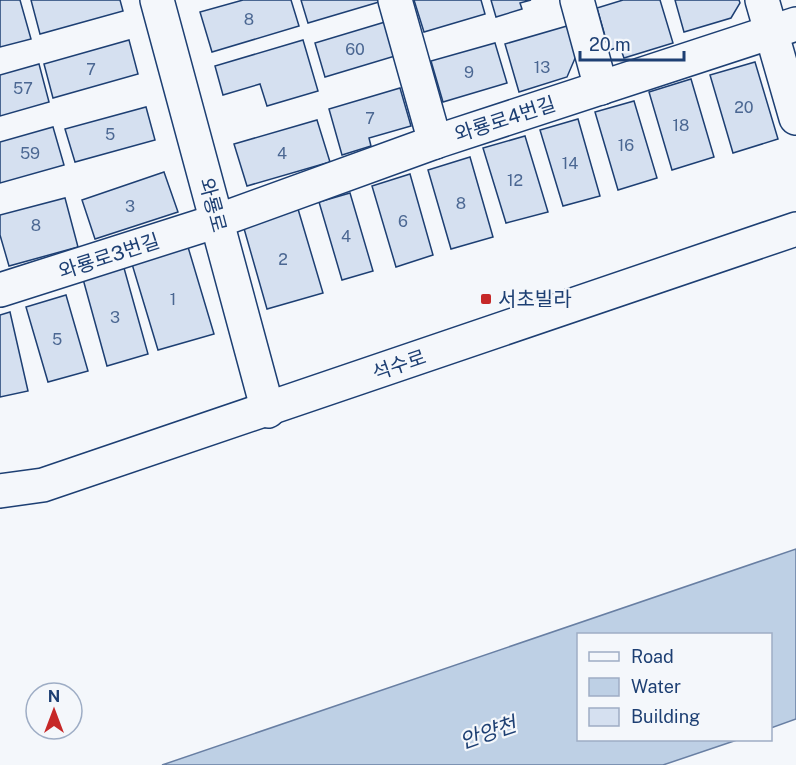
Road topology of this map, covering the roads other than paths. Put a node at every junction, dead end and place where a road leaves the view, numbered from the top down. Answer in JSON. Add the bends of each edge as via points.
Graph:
{"nodes":[{"id":1,"x":157,"y":0,"type":"edge"},
{"id":2,"x":395,"y":0,"type":"edge"},
{"id":3,"x":577,"y":0,"type":"edge"},
{"id":4,"x":762,"y":0,"type":"edge"},
{"id":5,"x":784,"y":29,"type":"edge"},
{"id":6,"x":601,"y":88,"type":"junction"},
{"id":7,"x":796,"y":118,"type":"edge"},
{"id":8,"x":435,"y":142,"type":"junction"},
{"id":9,"x":217,"y":221,"type":"junction"},
{"id":10,"x":796,"y":229,"type":"edge"},
{"id":11,"x":0,"y":290,"type":"edge"},
{"id":12,"x":268,"y":411,"type":"junction"},
{"id":13,"x":0,"y":491,"type":"edge"}],
"edges":[{"from":1,"to":9,"type":"street","name":"와룡로"},
{"from":2,"to":8,"type":"street"},
{"from":3,"to":6,"type":"street"},
{"from":4,"to":5,"type":"street"},
{"from":5,"to":6,"type":"street","name":"와룡로4번길"},
{"from":5,"to":7,"type":"street"},
{"from":6,"to":8,"type":"street","name":"와룡로4번길"},
{"from":8,"to":9,"type":"street","name":"와룡로4번길"},
{"from":9,"to":11,"type":"street","name":"와룡로3번길"},
{"from":9,"to":12,"type":"street","name":"와룡로"},
{"from":10,"to":12,"type":"street","name":"석수로"},
{"from":12,"to":13,"type":"street","name":"석수로","via":[[43,485]]}]}
